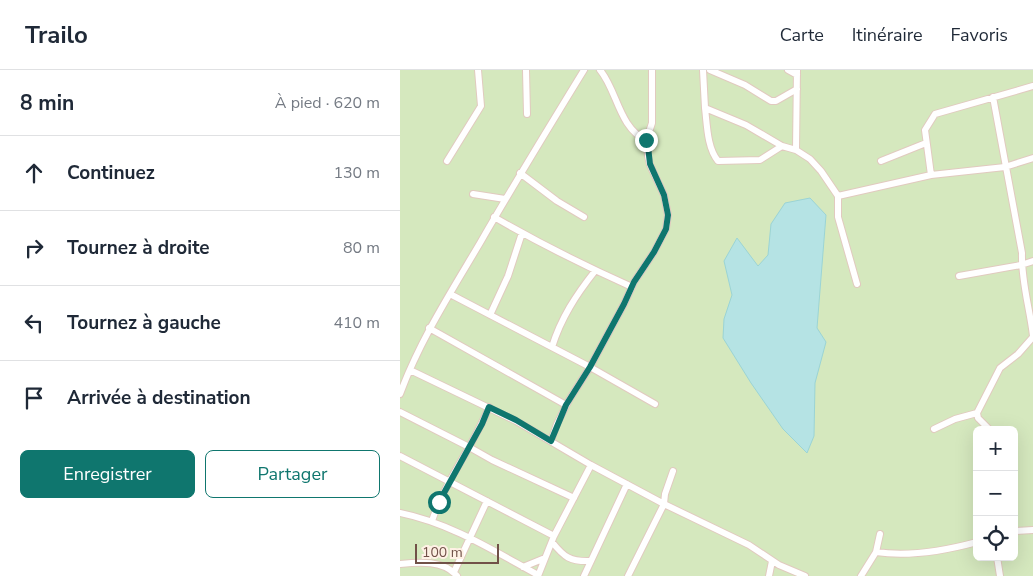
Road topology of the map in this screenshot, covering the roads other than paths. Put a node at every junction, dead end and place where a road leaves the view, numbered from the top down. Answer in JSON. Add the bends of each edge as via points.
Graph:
{"nodes":[{"id":1,"x":478,"y":70,"type":"edge"},
{"id":2,"x":526,"y":70,"type":"edge"},
{"id":3,"x":584,"y":70,"type":"edge"},
{"id":4,"x":600,"y":70,"type":"edge"},
{"id":5,"x":652,"y":70,"type":"edge"},
{"id":6,"x":704,"y":70,"type":"edge"},
{"id":7,"x":710,"y":70,"type":"edge"},
{"id":8,"x":788,"y":70,"type":"edge"},
{"id":9,"x":797,"y":73,"type":"edge"},
{"id":10,"x":1033,"y":86,"type":"edge"},
{"id":11,"x":797,"y":89,"type":"junction"},
{"id":12,"x":993,"y":97,"type":"junction"},
{"id":13,"x":705,"y":108,"type":"junction"},
{"id":14,"x":527,"y":114,"type":"dead end"},
{"id":15,"x":647,"y":138,"type":"junction"},
{"id":16,"x":926,"y":142,"type":"junction"},
{"id":17,"x":782,"y":146,"type":"junction"},
{"id":18,"x":796,"y":150,"type":"junction"},
{"id":19,"x":1033,"y":158,"type":"edge"},
{"id":20,"x":448,"y":161,"type":"dead end"},
{"id":21,"x":881,"y":161,"type":"dead end"},
{"id":22,"x":1006,"y":167,"type":"junction"},
{"id":23,"x":520,"y":173,"type":"junction"},
{"id":24,"x":931,"y":175,"type":"junction"},
{"id":25,"x":473,"y":194,"type":"dead end"},
{"id":26,"x":838,"y":196,"type":"junction"},
{"id":27,"x":505,"y":198,"type":"junction"},
{"id":28,"x":584,"y":216,"type":"dead end"},
{"id":29,"x":494,"y":217,"type":"junction"},
{"id":30,"x":522,"y":233,"type":"junction"},
{"id":31,"x":1033,"y":261,"type":"edge"},
{"id":32,"x":1021,"y":265,"type":"junction"},
{"id":33,"x":595,"y":271,"type":"junction"},
{"id":34,"x":959,"y":276,"type":"dead end"},
{"id":35,"x":857,"y":284,"type":"dead end"},
{"id":36,"x":632,"y":287,"type":"junction"},
{"id":37,"x":450,"y":294,"type":"junction"},
{"id":38,"x":490,"y":315,"type":"junction"},
{"id":39,"x":429,"y":328,"type":"junction"},
{"id":40,"x":1033,"y":337,"type":"edge"},
{"id":41,"x":552,"y":347,"type":"junction"},
{"id":42,"x":590,"y":367,"type":"junction"},
{"id":43,"x":410,"y":370,"type":"junction"},
{"id":44,"x":400,"y":391,"type":"edge"},
{"id":45,"x":655,"y":404,"type":"dead end"},
{"id":46,"x":566,"y":405,"type":"junction"},
{"id":47,"x":489,"y":407,"type":"junction"},
{"id":48,"x":400,"y":412,"type":"edge"},
{"id":49,"x":977,"y":414,"type":"junction"},
{"id":50,"x":986,"y":426,"type":"edge"},
{"id":51,"x":934,"y":429,"type":"dead end"},
{"id":52,"x":551,"y":441,"type":"junction"},
{"id":53,"x":469,"y":447,"type":"junction"},
{"id":54,"x":400,"y":456,"type":"edge"},
{"id":55,"x":591,"y":465,"type":"junction"},
{"id":56,"x":673,"y":471,"type":"dead end"},
{"id":57,"x":450,"y":482,"type":"junction"},
{"id":58,"x":627,"y":484,"type":"junction"},
{"id":59,"x":574,"y":498,"type":"junction"},
{"id":60,"x":487,"y":501,"type":"junction"},
{"id":61,"x":664,"y":504,"type":"junction"},
{"id":62,"x":400,"y":513,"type":"edge"},
{"id":63,"x":432,"y":521,"type":"junction"},
{"id":64,"x":1033,"y":530,"type":"edge"},
{"id":65,"x":1018,"y":531,"type":"edge"},
{"id":66,"x":880,"y":534,"type":"dead end"},
{"id":67,"x":469,"y":538,"type":"junction"},
{"id":68,"x":553,"y":539,"type":"junction"},
{"id":69,"x":973,"y":543,"type":"edge"},
{"id":70,"x":876,"y":552,"type":"junction"},
{"id":71,"x":545,"y":558,"type":"junction"},
{"id":72,"x":591,"y":561,"type":"junction"},
{"id":73,"x":772,"y":561,"type":"junction"},
{"id":74,"x":997,"y":561,"type":"edge"},
{"id":75,"x":400,"y":564,"type":"edge"},
{"id":76,"x":523,"y":567,"type":"junction"},
{"id":77,"x":456,"y":574,"type":"edge"},
{"id":78,"x":631,"y":575,"type":"edge"},
{"id":79,"x":538,"y":576,"type":"edge"},
{"id":80,"x":584,"y":576,"type":"edge"},
{"id":81,"x":769,"y":576,"type":"edge"},
{"id":82,"x":805,"y":576,"type":"edge"},
{"id":83,"x":861,"y":576,"type":"edge"},
{"id":84,"x":1000,"y":576,"type":"edge"}],
"edges":[{"from":1,"to":20,"type":"street","via":[[481,106]]},
{"from":2,"to":14,"type":"street"},
{"from":3,"to":23,"type":"street"},
{"from":4,"to":15,"type":"street","via":[[609,81],[623,117],[638,135]]},
{"from":5,"to":15,"type":"street","via":[[652,123]]},
{"from":6,"to":13,"type":"street"},
{"from":7,"to":11,"type":"street","via":[[771,101]]},
{"from":8,"to":9,"type":"street"},
{"from":9,"to":11,"type":"street"},
{"from":10,"to":12,"type":"street"},
{"from":11,"to":18,"type":"street"},
{"from":12,"to":16,"type":"street","via":[[935,114],[925,130]]},
{"from":12,"to":22,"type":"street"},
{"from":13,"to":17,"type":"street"},
{"from":13,"to":17,"type":"street","via":[[710,142],[718,161],[760,160]]},
{"from":15,"to":36,"type":"street","via":[[650,164],[664,195],[668,222]]},
{"from":16,"to":21,"type":"street"},
{"from":16,"to":24,"type":"street"},
{"from":17,"to":18,"type":"street"},
{"from":18,"to":26,"type":"street","via":[[822,171]]},
{"from":19,"to":22,"type":"street"},
{"from":22,"to":24,"type":"street"},
{"from":22,"to":32,"type":"street","via":[[1022,254]]},
{"from":23,"to":27,"type":"street"},
{"from":23,"to":28,"type":"street","via":[[557,201]]},
{"from":24,"to":26,"type":"street"},
{"from":25,"to":27,"type":"street"},
{"from":26,"to":35,"type":"street","via":[[838,218]]},
{"from":27,"to":29,"type":"street"},
{"from":29,"to":30,"type":"street"},
{"from":29,"to":37,"type":"street"},
{"from":30,"to":33,"type":"street"},
{"from":30,"to":38,"type":"street","via":[[508,276]]},
{"from":31,"to":32,"type":"street"},
{"from":32,"to":34,"type":"street"},
{"from":32,"to":40,"type":"street"},
{"from":33,"to":36,"type":"street"},
{"from":33,"to":41,"type":"street","via":[[567,310]]},
{"from":36,"to":42,"type":"street"},
{"from":37,"to":38,"type":"street"},
{"from":37,"to":39,"type":"street"},
{"from":38,"to":41,"type":"street"},
{"from":39,"to":43,"type":"street"},
{"from":39,"to":46,"type":"street"},
{"from":40,"to":49,"type":"street","via":[[1000,368]]},
{"from":41,"to":42,"type":"street"},
{"from":42,"to":45,"type":"street"},
{"from":42,"to":46,"type":"street"},
{"from":43,"to":44,"type":"street"},
{"from":43,"to":47,"type":"street"},
{"from":46,"to":52,"type":"street"},
{"from":47,"to":52,"type":"street"},
{"from":47,"to":53,"type":"street"},
{"from":48,"to":53,"type":"street"},
{"from":49,"to":50,"type":"street"},
{"from":49,"to":51,"type":"street","via":[[955,419]]},
{"from":52,"to":55,"type":"street"},
{"from":53,"to":57,"type":"street"},
{"from":53,"to":59,"type":"street"},
{"from":54,"to":57,"type":"street"},
{"from":55,"to":58,"type":"street"},
{"from":55,"to":59,"type":"street"},
{"from":56,"to":61,"type":"street"},
{"from":57,"to":60,"type":"street"},
{"from":57,"to":63,"type":"street"},
{"from":58,"to":61,"type":"street"},
{"from":58,"to":72,"type":"street"},
{"from":59,"to":68,"type":"street"},
{"from":60,"to":67,"type":"street"},
{"from":60,"to":68,"type":"street"},
{"from":61,"to":73,"type":"street","via":[[749,545]]},
{"from":61,"to":78,"type":"street"},
{"from":62,"to":63,"type":"street"},
{"from":63,"to":67,"type":"street"},
{"from":64,"to":65,"type":"street"},
{"from":66,"to":70,"type":"street"},
{"from":67,"to":76,"type":"street"},
{"from":67,"to":77,"type":"street"},
{"from":68,"to":71,"type":"street"},
{"from":68,"to":72,"type":"street","via":[[559,551],[570,560]]},
{"from":69,"to":70,"type":"street","via":[[933,552]]},
{"from":70,"to":83,"type":"street"},
{"from":71,"to":76,"type":"street"},
{"from":71,"to":79,"type":"street"},
{"from":72,"to":80,"type":"street"},
{"from":73,"to":81,"type":"street"},
{"from":73,"to":82,"type":"street"},
{"from":74,"to":84,"type":"street"},
{"from":75,"to":77,"type":"street","via":[[430,563]]},
{"from":76,"to":79,"type":"street"}]}
